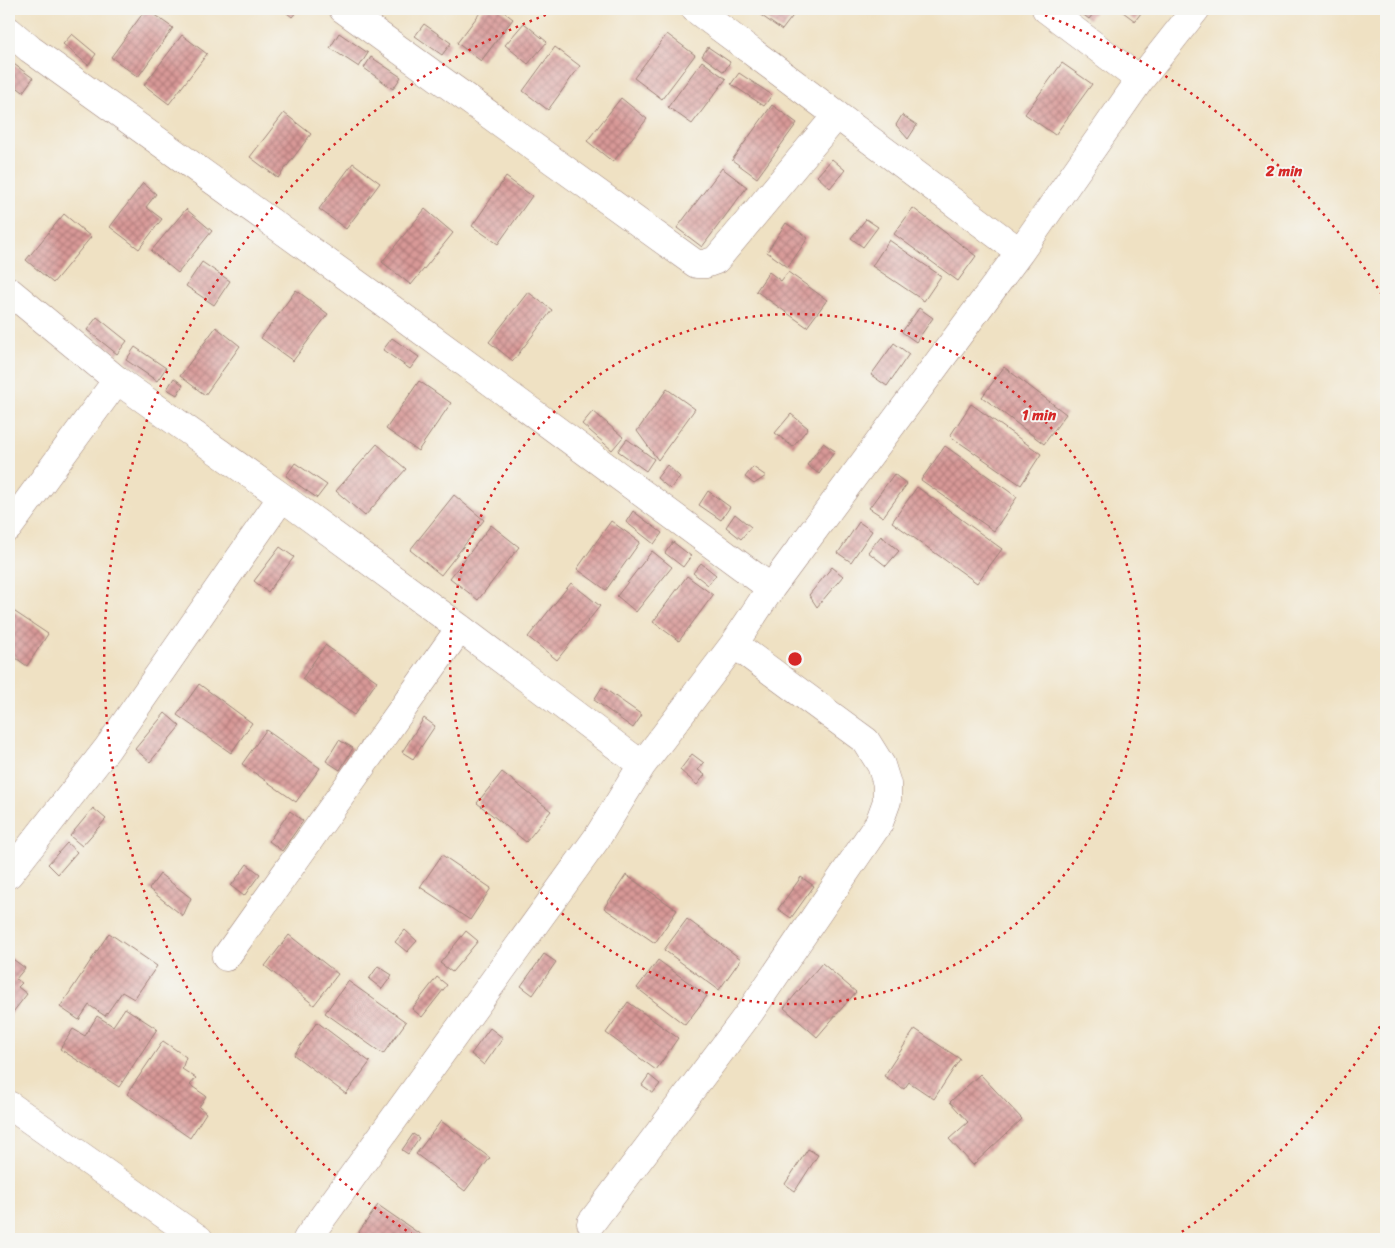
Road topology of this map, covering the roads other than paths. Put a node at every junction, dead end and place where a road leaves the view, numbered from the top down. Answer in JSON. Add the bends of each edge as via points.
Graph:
{"nodes":[{"id":1,"x":343,"y":9,"type":"edge"},
{"id":2,"x":695,"y":9,"type":"edge"},
{"id":3,"x":1046,"y":9,"type":"edge"},
{"id":4,"x":1196,"y":9,"type":"edge"},
{"id":5,"x":9,"y":31,"type":"edge"},
{"id":6,"x":1140,"y":80,"type":"junction"},
{"id":7,"x":837,"y":115,"type":"junction"},
{"id":8,"x":1020,"y":252,"type":"junction"},
{"id":9,"x":9,"y":291,"type":"edge"},
{"id":10,"x":117,"y":380,"type":"junction"},
{"id":11,"x":282,"y":497,"type":"junction"},
{"id":12,"x":9,"y":527,"type":"edge"},
{"id":13,"x":771,"y":588,"type":"junction"},
{"id":14,"x":460,"y":628,"type":"junction"},
{"id":15,"x":734,"y":644,"type":"junction"},
{"id":16,"x":642,"y":765,"type":"junction"},
{"id":17,"x":9,"y":874,"type":"edge"},
{"id":18,"x":226,"y":957,"type":"dead end"},
{"id":19,"x":9,"y":1105,"type":"edge"},
{"id":20,"x":591,"y":1223,"type":"dead end"},
{"id":21,"x":198,"y":1239,"type":"edge"},
{"id":22,"x":307,"y":1239,"type":"edge"}],
"edges":[{"from":1,"to":7,"type":"street","via":[[696,264],[716,260]]},
{"from":2,"to":7,"type":"street"},
{"from":3,"to":6,"type":"street"},
{"from":4,"to":6,"type":"street"},
{"from":5,"to":13,"type":"street"},
{"from":6,"to":8,"type":"street"},
{"from":7,"to":8,"type":"street"},
{"from":8,"to":13,"type":"street"},
{"from":9,"to":10,"type":"street"},
{"from":10,"to":11,"type":"street"},
{"from":10,"to":12,"type":"street"},
{"from":11,"to":14,"type":"street"},
{"from":11,"to":17,"type":"street","via":[[107,749]]},
{"from":13,"to":15,"type":"street"},
{"from":14,"to":16,"type":"street"},
{"from":14,"to":18,"type":"street"},
{"from":15,"to":16,"type":"street"},
{"from":15,"to":20,"type":"street","via":[[866,741],[881,765],[887,784],[887,801],[879,823],[750,1012]]},
{"from":16,"to":22,"type":"street","via":[[597,838]]},
{"from":19,"to":21,"type":"street"}]}
